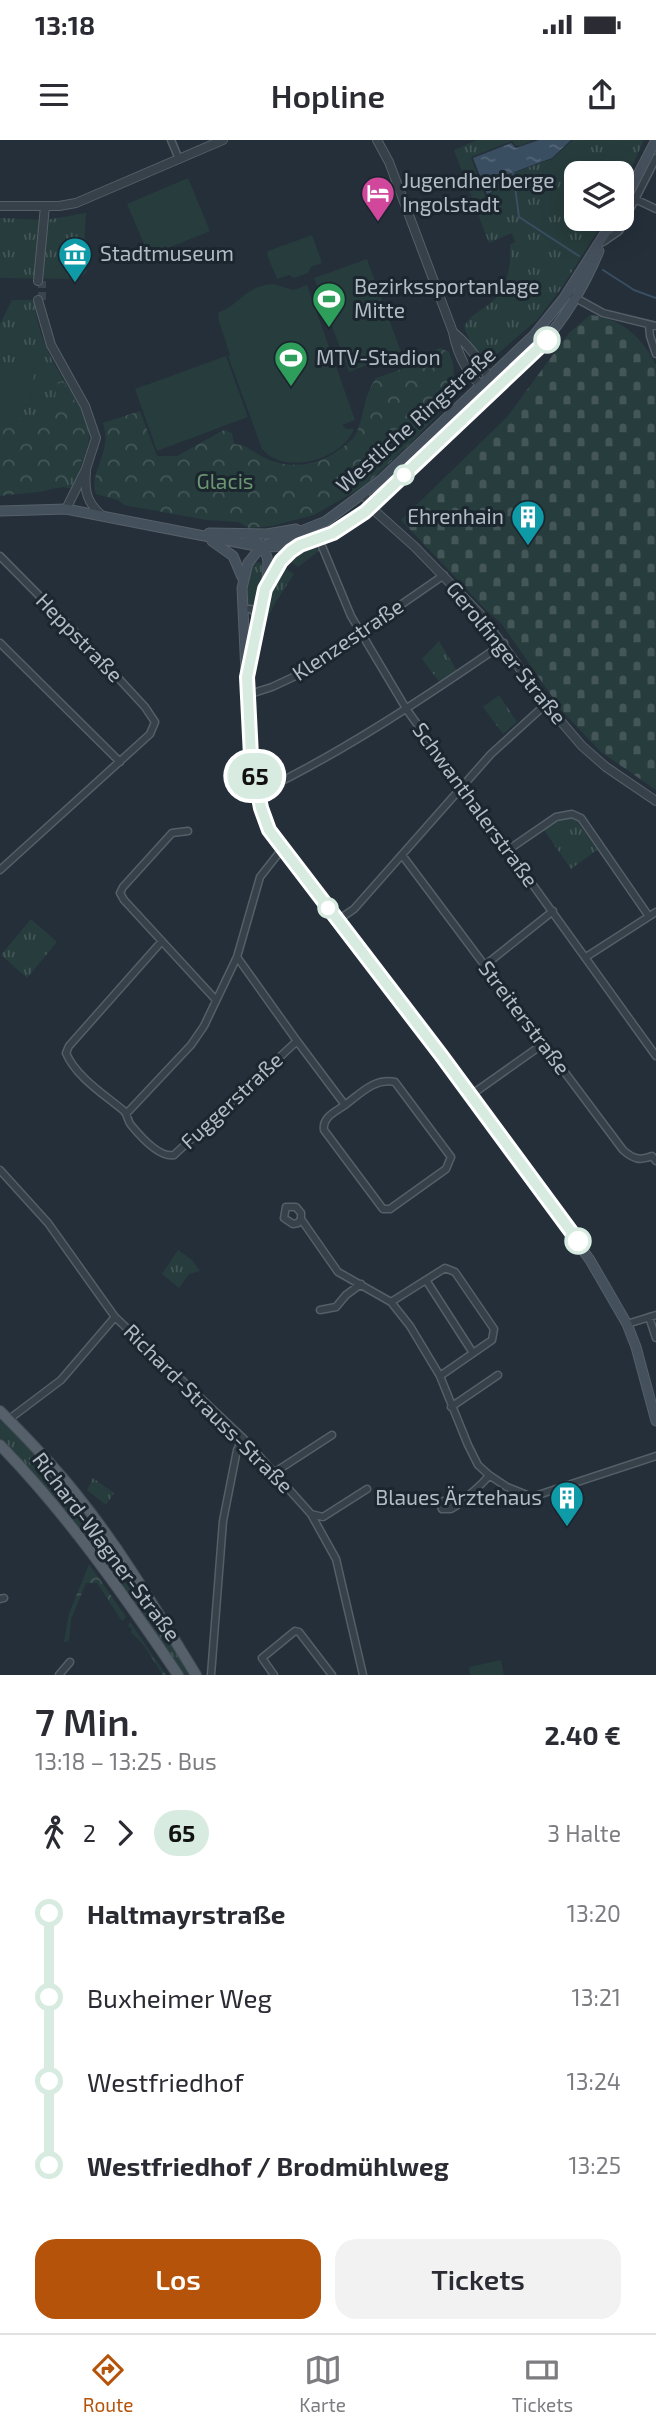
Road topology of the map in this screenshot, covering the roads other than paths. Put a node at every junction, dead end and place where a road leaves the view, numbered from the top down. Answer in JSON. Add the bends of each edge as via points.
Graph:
{"nodes":[{"id":1,"x":171,"y":140,"type":"edge"},
{"id":2,"x":223,"y":140,"type":"edge"},
{"id":3,"x":377,"y":140,"type":"edge"},
{"id":4,"x":656,"y":140,"type":"edge"},
{"id":5,"x":656,"y":158,"type":"edge"},
{"id":6,"x":179,"y":159,"type":"junction"},
{"id":7,"x":634,"y":182,"type":"edge"},
{"id":8,"x":635,"y":199,"type":"junction"},
{"id":9,"x":0,"y":206,"type":"edge"},
{"id":10,"x":45,"y":206,"type":"junction"},
{"id":11,"x":656,"y":209,"type":"edge"},
{"id":12,"x":608,"y":231,"type":"edge"},
{"id":13,"x":604,"y":238,"type":"junction"},
{"id":14,"x":40,"y":281,"type":"tunnel mouth"},
{"id":15,"x":568,"y":293,"type":"junction"},
{"id":16,"x":577,"y":299,"type":"junction"},
{"id":17,"x":40,"y":300,"type":"tunnel mouth"},
{"id":18,"x":653,"y":326,"type":"edge"},
{"id":19,"x":453,"y":332,"type":"junction"},
{"id":20,"x":655,"y":349,"type":"edge"},
{"id":21,"x":491,"y":377,"type":"junction"},
{"id":22,"x":481,"y":386,"type":"junction"},
{"id":23,"x":493,"y":392,"type":"junction"},
{"id":24,"x":86,"y":469,"type":"junction"},
{"id":25,"x":364,"y":495,"type":"junction"},
{"id":26,"x":371,"y":506,"type":"junction"},
{"id":27,"x":66,"y":509,"type":"junction"},
{"id":28,"x":0,"y":511,"type":"edge"},
{"id":29,"x":101,"y":515,"type":"junction"},
{"id":30,"x":318,"y":525,"type":"junction"},
{"id":31,"x":188,"y":532,"type":"junction"},
{"id":32,"x":243,"y":534,"type":"junction"},
{"id":33,"x":208,"y":538,"type":"junction"},
{"id":34,"x":319,"y":539,"type":"junction"},
{"id":35,"x":300,"y":545,"type":"junction"},
{"id":36,"x":261,"y":547,"type":"junction"},
{"id":37,"x":0,"y":556,"type":"edge"},
{"id":38,"x":444,"y":575,"type":"junction"},
{"id":39,"x":242,"y":580,"type":"junction"},
{"id":40,"x":265,"y":589,"type":"junction"},
{"id":41,"x":243,"y":613,"type":"junction"},
{"id":42,"x":259,"y":616,"type":"junction"},
{"id":43,"x":361,"y":633,"type":"junction"},
{"id":44,"x":0,"y":643,"type":"edge"},
{"id":45,"x":503,"y":643,"type":"junction"},
{"id":46,"x":247,"y":677,"type":"junction"},
{"id":47,"x":247,"y":695,"type":"junction"},
{"id":48,"x":547,"y":704,"type":"junction"},
{"id":49,"x":407,"y":710,"type":"junction"},
{"id":50,"x":120,"y":762,"type":"junction"},
{"id":51,"x":461,"y":787,"type":"junction"},
{"id":52,"x":258,"y":793,"type":"junction"},
{"id":53,"x":656,"y":801,"type":"edge"},
{"id":54,"x":188,"y":831,"type":"dead end"},
{"id":55,"x":282,"y":849,"type":"junction"},
{"id":56,"x":508,"y":850,"type":"junction"},
{"id":57,"x":402,"y":855,"type":"junction"},
{"id":58,"x":0,"y":870,"type":"edge"},
{"id":59,"x":553,"y":911,"type":"junction"},
{"id":60,"x":656,"y":912,"type":"edge"},
{"id":61,"x":648,"y":915,"type":"junction"},
{"id":62,"x":338,"y":920,"type":"junction"},
{"id":63,"x":162,"y":941,"type":"junction"},
{"id":64,"x":237,"y":957,"type":"junction"},
{"id":65,"x":586,"y":957,"type":"junction"},
{"id":66,"x":484,"y":966,"type":"junction"},
{"id":67,"x":216,"y":1000,"type":"junction"},
{"id":68,"x":297,"y":1041,"type":"junction"},
{"id":69,"x":543,"y":1044,"type":"junction"},
{"id":70,"x":656,"y":1056,"type":"edge"},
{"id":71,"x":471,"y":1095,"type":"junction"},
{"id":72,"x":345,"y":1105,"type":"junction"},
{"id":73,"x":127,"y":1113,"type":"junction"},
{"id":74,"x":655,"y":1157,"type":"edge"},
{"id":75,"x":0,"y":1170,"type":"edge"},
{"id":76,"x":301,"y":1219,"type":"dead end"},
{"id":77,"x":426,"y":1280,"type":"junction"},
{"id":78,"x":361,"y":1284,"type":"junction"},
{"id":79,"x":391,"y":1302,"type":"junction"},
{"id":80,"x":320,"y":1310,"type":"dead end"},
{"id":81,"x":653,"y":1316,"type":"edge"},
{"id":82,"x":115,"y":1317,"type":"junction"},
{"id":83,"x":627,"y":1324,"type":"junction"},
{"id":84,"x":656,"y":1338,"type":"edge"},
{"id":85,"x":473,"y":1353,"type":"junction"},
{"id":86,"x":440,"y":1376,"type":"junction"},
{"id":87,"x":498,"y":1376,"type":"dead end"},
{"id":88,"x":451,"y":1406,"type":"junction"},
{"id":89,"x":0,"y":1411,"type":"edge"},
{"id":90,"x":8,"y":1420,"type":"junction"},
{"id":91,"x":656,"y":1421,"type":"edge"},
{"id":92,"x":332,"y":1436,"type":"dead end"},
{"id":93,"x":243,"y":1438,"type":"junction"},
{"id":94,"x":0,"y":1444,"type":"edge"},
{"id":95,"x":656,"y":1456,"type":"edge"},
{"id":96,"x":275,"y":1472,"type":"junction"},
{"id":97,"x":489,"y":1475,"type":"junction"},
{"id":98,"x":367,"y":1489,"type":"dead end"},
{"id":99,"x":456,"y":1506,"type":"dead end"},
{"id":100,"x":311,"y":1514,"type":"junction"},
{"id":101,"x":70,"y":1662,"type":"dead end"},
{"id":102,"x":59,"y":1675,"type":"edge"},
{"id":103,"x":178,"y":1675,"type":"edge"},
{"id":104,"x":196,"y":1675,"type":"edge"},
{"id":105,"x":211,"y":1675,"type":"edge"},
{"id":106,"x":274,"y":1675,"type":"edge"},
{"id":107,"x":332,"y":1675,"type":"edge"},
{"id":108,"x":363,"y":1675,"type":"edge"}],
"edges":[{"from":1,"to":6,"type":"street"},
{"from":2,"to":6,"type":"street"},
{"from":3,"to":19,"type":"street"},
{"from":4,"to":7,"type":"main road"},
{"from":5,"to":8,"type":"street","name":"Westliche Ringstraße"},
{"from":6,"to":10,"type":"street","via":[[85,201]]},
{"from":8,"to":11,"type":"street"},
{"from":8,"to":13,"type":"street","name":"Westliche Ringstraße","via":[[619,231]]},
{"from":9,"to":10,"type":"street"},
{"from":10,"to":14,"type":"street"},
{"from":12,"to":13,"type":"main road","name":"Westliche Ringstraße"},
{"from":13,"to":15,"type":"main road","name":"Westliche Ringstraße"},
{"from":13,"to":16,"type":"main road","name":"Westliche Ringstraße"},
{"from":15,"to":16,"type":"street"},
{"from":15,"to":21,"type":"main road","name":"Westliche Ringstraße"},
{"from":16,"to":18,"type":"street","via":[[603,313]]},
{"from":16,"to":23,"type":"main road","name":"Westliche Ringstraße","via":[[547,340]]},
{"from":17,"to":24,"type":"street","via":[[51,345],[92,422],[96,438]]},
{"from":18,"to":20,"type":"street"},
{"from":19,"to":21,"type":"street"},
{"from":19,"to":22,"type":"street","via":[[461,359]]},
{"from":21,"to":22,"type":"main road","name":"Westliche Ringstraße"},
{"from":21,"to":23,"type":"street"},
{"from":22,"to":23,"type":"street"},
{"from":22,"to":25,"type":"main road","name":"Westliche Ringstraße"},
{"from":23,"to":26,"type":"main road","name":"Westliche Ringstraße"},
{"from":24,"to":27,"type":"street"},
{"from":24,"to":29,"type":"street","via":[[85,492]]},
{"from":25,"to":26,"type":"street","name":"Gerolfinger Straße"},
{"from":25,"to":30,"type":"main road","name":"Westliche Ringstraße"},
{"from":26,"to":34,"type":"main road","name":"Westliche Ringstraße"},
{"from":26,"to":38,"type":"street","name":"Gerolfinger Straße"},
{"from":27,"to":28,"type":"main road","name":"Westliche Ringstraße"},
{"from":27,"to":29,"type":"main road","name":"Westliche Ringstraße"},
{"from":29,"to":31,"type":"main road","name":"Westliche Ringstraße"},
{"from":30,"to":32,"type":"main road","name":"Westliche Ringstraße"},
{"from":30,"to":36,"type":"main road","name":"Westliche Ringstraße"},
{"from":31,"to":32,"type":"main road","name":"Westliche Ringstraße"},
{"from":31,"to":33,"type":"main road","name":"Westliche Ringstraße"},
{"from":32,"to":36,"type":"main road"},
{"from":33,"to":36,"type":"main road","name":"Westliche Ringstraße"},
{"from":33,"to":39,"type":"main road","via":[[233,556]]},
{"from":34,"to":35,"type":"main road","name":"Westliche Ringstraße"},
{"from":34,"to":43,"type":"street","name":"Schwanthalerstraße"},
{"from":35,"to":36,"type":"main road","name":"Westliche Ringstraße"},
{"from":35,"to":40,"type":"main road","via":[[281,561]]},
{"from":36,"to":39,"type":"main road"},
{"from":36,"to":40,"type":"main road","via":[[267,558]]},
{"from":37,"to":50,"type":"street","name":"Heppstraße","via":[[155,722],[150,734]]},
{"from":38,"to":43,"type":"street","name":"Klenzestraße"},
{"from":38,"to":45,"type":"street","name":"Gerolfinger Straße"},
{"from":39,"to":41,"type":"main road"},
{"from":40,"to":42,"type":"main road"},
{"from":41,"to":42,"type":"street","via":[[251,609]]},
{"from":41,"to":46,"type":"main road"},
{"from":42,"to":46,"type":"main road"},
{"from":43,"to":47,"type":"street","name":"Klenzestraße","via":[[302,673]]},
{"from":43,"to":49,"type":"street","name":"Schwanthalerstraße"},
{"from":44,"to":50,"type":"street"},
{"from":45,"to":48,"type":"street","name":"Gerolfinger Straße"},
{"from":45,"to":49,"type":"street"},
{"from":46,"to":47,"type":"main road"},
{"from":47,"to":52,"type":"main road"},
{"from":48,"to":51,"type":"street"},
{"from":48,"to":53,"type":"street","name":"Gerolfinger Straße","via":[[582,746]]},
{"from":49,"to":51,"type":"street","name":"Schwanthalerstraße"},
{"from":49,"to":52,"type":"street"},
{"from":50,"to":58,"type":"street"},
{"from":51,"to":56,"type":"street","name":"Schwanthalerstraße"},
{"from":51,"to":57,"type":"street"},
{"from":52,"to":55,"type":"main road","via":[[264,817]]},
{"from":54,"to":63,"type":"street","via":[[172,833],[120,893]]},
{"from":55,"to":62,"type":"main road"},
{"from":55,"to":64,"type":"street","via":[[260,877]]},
{"from":56,"to":59,"type":"street","name":"Schwanthalerstraße"},
{"from":56,"to":61,"type":"street","via":[[556,817],[572,814],[580,818]]},
{"from":57,"to":62,"type":"street","via":[[354,909]]},
{"from":57,"to":66,"type":"street","name":"Streiterstraße"},
{"from":59,"to":65,"type":"street","name":"Schwanthalerstraße"},
{"from":59,"to":66,"type":"street"},
{"from":60,"to":61,"type":"street"},
{"from":61,"to":65,"type":"street"},
{"from":62,"to":71,"type":"main road"},
{"from":63,"to":67,"type":"street"},
{"from":63,"to":73,"type":"street","name":"Fuggerstraße","via":[[66,1053],[77,1069]]},
{"from":64,"to":67,"type":"street"},
{"from":64,"to":68,"type":"street","name":"Fuggerstraße"},
{"from":65,"to":70,"type":"street","name":"Schwanthalerstraße"},
{"from":66,"to":69,"type":"street","name":"Streiterstraße"},
{"from":67,"to":73,"type":"street","via":[[191,1045]]},
{"from":68,"to":72,"type":"street"},
{"from":68,"to":73,"type":"street","name":"Fuggerstraße","via":[[174,1155],[160,1153],[131,1125]]},
{"from":69,"to":71,"type":"street"},
{"from":69,"to":74,"type":"street","name":"Streiterstraße","via":[[623,1150],[638,1160]]},
{"from":71,"to":83,"type":"main road","via":[[578,1241]]},
{"from":72,"to":72,"type":"street","via":[[374,1083],[395,1082],[451,1157],[450,1163],[390,1209],[383,1209],[324,1130],[326,1119]]},
{"from":75,"to":82,"type":"street","name":"Richard-Strauss-Straße","via":[[49,1224]]},
{"from":76,"to":78,"type":"street","via":[[338,1272]]},
{"from":77,"to":79,"type":"street"},
{"from":77,"to":85,"type":"street"},
{"from":77,"to":85,"type":"street","via":[[445,1268],[455,1272],[494,1329],[492,1340]]},
{"from":78,"to":79,"type":"street"},
{"from":78,"to":80,"type":"street","via":[[336,1307]]},
{"from":79,"to":86,"type":"street"},
{"from":81,"to":83,"type":"street"},
{"from":81,"to":84,"type":"street"},
{"from":82,"to":90,"type":"street","via":[[61,1380]]},
{"from":82,"to":93,"type":"street","name":"Richard-Strauss-Straße"},
{"from":83,"to":91,"type":"main road"},
{"from":85,"to":86,"type":"street"},
{"from":86,"to":88,"type":"street"},
{"from":87,"to":88,"type":"street"},
{"from":88,"to":97,"type":"street","via":[[478,1465]]},
{"from":89,"to":90,"type":"main road","name":"Richard-Wagner-Straße"},
{"from":90,"to":104,"type":"main road","name":"Richard-Wagner-Straße","via":[[97,1521]]},
{"from":92,"to":96,"type":"street"},
{"from":93,"to":96,"type":"street","name":"Richard-Strauss-Straße"},
{"from":93,"to":105,"type":"street","via":[[223,1521]]},
{"from":94,"to":103,"type":"main road","name":"Richard-Wagner-Straße","via":[[82,1541]]},
{"from":95,"to":97,"type":"street","via":[[532,1497]]},
{"from":96,"to":100,"type":"street","name":"Richard-Strauss-Straße"},
{"from":97,"to":99,"type":"street"},
{"from":98,"to":100,"type":"street","via":[[323,1517]]},
{"from":100,"to":108,"type":"street","name":"Richard-Strauss-Straße","via":[[336,1559]]},
{"from":101,"to":102,"type":"street"},
{"from":106,"to":107,"type":"street","via":[[262,1658],[295,1632]]}]}
